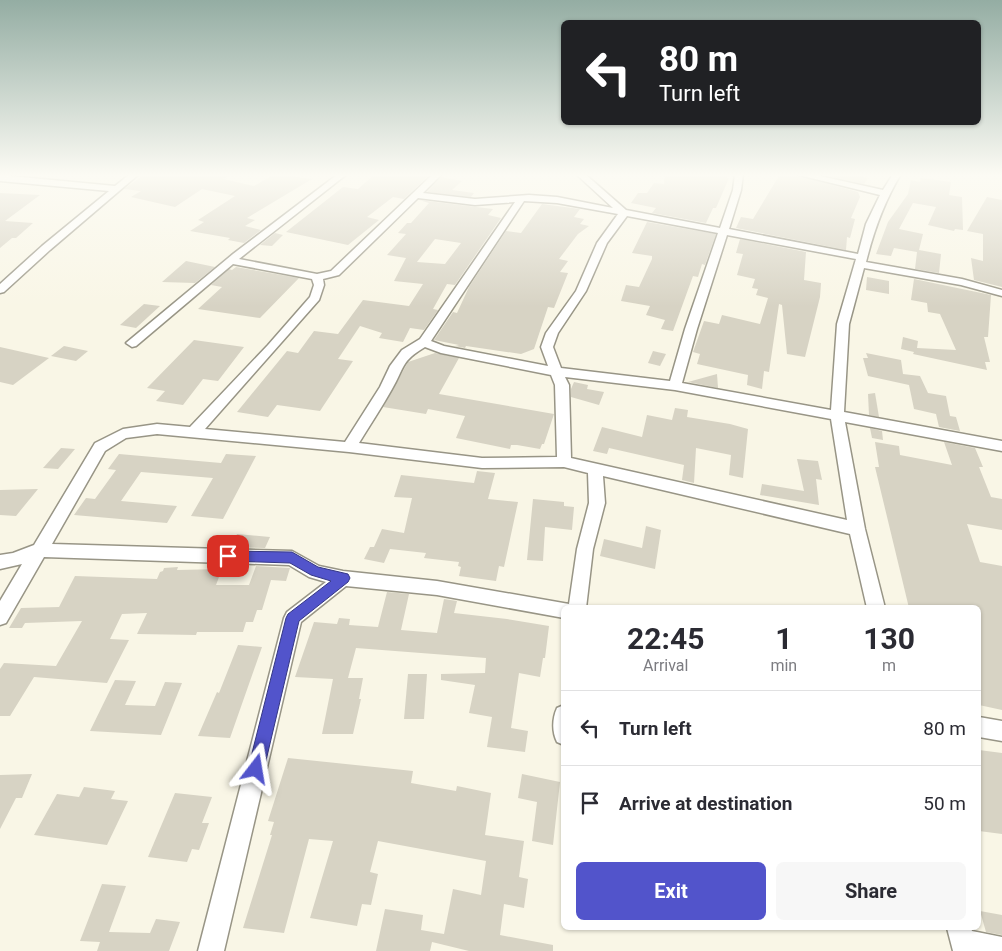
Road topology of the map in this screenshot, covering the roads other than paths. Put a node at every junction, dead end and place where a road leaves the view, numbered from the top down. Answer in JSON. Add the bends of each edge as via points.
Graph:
{"nodes":[{"id":1,"x":82,"y":218,"type":"edge"},
{"id":2,"x":285,"y":218,"type":"edge"},
{"id":3,"x":392,"y":218,"type":"edge"},
{"id":4,"x":508,"y":218,"type":"edge"},
{"id":5,"x":620,"y":218,"type":"edge"},
{"id":6,"x":656,"y":218,"type":"edge"},
{"id":7,"x":728,"y":218,"type":"edge"},
{"id":8,"x":874,"y":218,"type":"edge"},
{"id":9,"x":725,"y":230,"type":"junction"},
{"id":10,"x":230,"y":261,"type":"junction"},
{"id":11,"x":860,"y":261,"type":"junction"},
{"id":12,"x":317,"y":277,"type":"junction"},
{"id":13,"x":0,"y":290,"type":"edge"},
{"id":14,"x":1002,"y":293,"type":"edge"},
{"id":15,"x":424,"y":342,"type":"junction"},
{"id":16,"x":132,"y":343,"type":"dead end"},
{"id":17,"x":558,"y":372,"type":"junction"},
{"id":18,"x":676,"y":386,"type":"junction"},
{"id":19,"x":837,"y":416,"type":"junction"},
{"id":20,"x":193,"y":433,"type":"junction"},
{"id":21,"x":1002,"y":446,"type":"edge"},
{"id":22,"x":349,"y":448,"type":"junction"},
{"id":23,"x":564,"y":462,"type":"junction"},
{"id":24,"x":594,"y":470,"type":"junction"},
{"id":25,"x":857,"y":529,"type":"junction"},
{"id":26,"x":39,"y":550,"type":"junction"},
{"id":27,"x":0,"y":562,"type":"edge"},
{"id":28,"x":343,"y":578,"type":"junction"},
{"id":29,"x":577,"y":605,"type":"edge"},
{"id":30,"x":875,"y":605,"type":"edge"},
{"id":31,"x":561,"y":609,"type":"edge"},
{"id":32,"x":0,"y":617,"type":"edge"},
{"id":33,"x":981,"y":727,"type":"edge"},
{"id":34,"x":1002,"y":731,"type":"edge"},
{"id":35,"x":963,"y":940,"type":"edge"},
{"id":36,"x":1002,"y":950,"type":"edge"},
{"id":37,"x":211,"y":951,"type":"edge"}],
"edges":[{"from":1,"to":13,"type":"street"},
{"from":2,"to":10,"type":"street"},
{"from":3,"to":12,"type":"street","via":[[335,273]]},
{"from":4,"to":15,"type":"street"},
{"from":5,"to":17,"type":"street","via":[[602,243],[581,291],[552,333],[547,347]]},
{"from":6,"to":9,"type":"street"},
{"from":7,"to":9,"type":"street"},
{"from":8,"to":11,"type":"street"},
{"from":9,"to":11,"type":"street"},
{"from":9,"to":18,"type":"street"},
{"from":10,"to":12,"type":"street"},
{"from":10,"to":16,"type":"street"},
{"from":11,"to":14,"type":"street"},
{"from":11,"to":19,"type":"street","via":[[843,324]]},
{"from":12,"to":20,"type":"street","via":[[319,285],[315,298]]},
{"from":15,"to":17,"type":"street","via":[[441,349]]},
{"from":15,"to":22,"type":"street","via":[[406,353]]},
{"from":17,"to":18,"type":"street"},
{"from":17,"to":23,"type":"street","via":[[564,404]]},
{"from":18,"to":19,"type":"street"},
{"from":19,"to":21,"type":"street"},
{"from":19,"to":25,"type":"street"},
{"from":20,"to":22,"type":"street"},
{"from":20,"to":26,"type":"street","via":[[157,429],[124,434],[100,448]]},
{"from":22,"to":23,"type":"street","via":[[482,463]]},
{"from":23,"to":24,"type":"street"},
{"from":24,"to":25,"type":"street"},
{"from":24,"to":29,"type":"street","via":[[597,503],[585,549]]},
{"from":25,"to":30,"type":"street"},
{"from":26,"to":27,"type":"street"},
{"from":26,"to":28,"type":"street","via":[[292,558],[315,572]]},
{"from":26,"to":32,"type":"street"},
{"from":28,"to":31,"type":"street","via":[[437,588]]},
{"from":28,"to":37,"type":"street","via":[[293,618]]},
{"from":33,"to":34,"type":"street"},
{"from":35,"to":36,"type":"street"}]}
